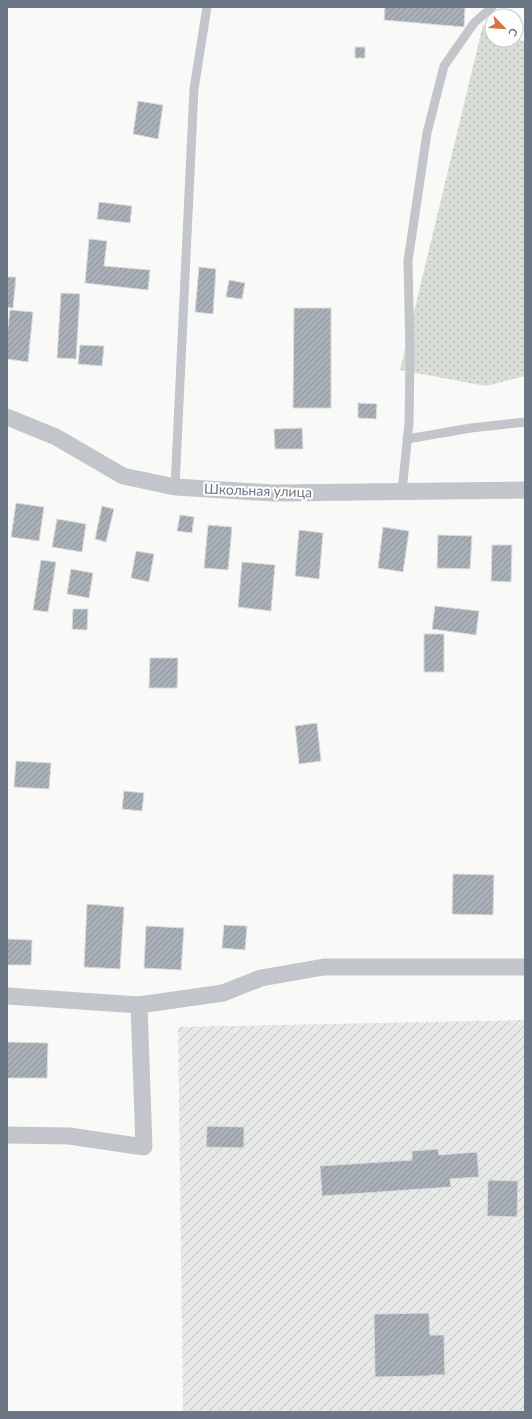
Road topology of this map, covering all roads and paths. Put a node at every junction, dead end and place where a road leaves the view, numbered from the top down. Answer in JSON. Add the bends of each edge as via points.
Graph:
{"nodes":[{"id":1,"x":207,"y":7,"type":"edge"},
{"id":2,"x":492,"y":7,"type":"edge"},
{"id":3,"x":7,"y":417,"type":"edge"},
{"id":4,"x":525,"y":422,"type":"edge"},
{"id":5,"x":407,"y":439,"type":"junction"},
{"id":6,"x":175,"y":486,"type":"junction"},
{"id":7,"x":402,"y":490,"type":"junction"},
{"id":8,"x":525,"y":490,"type":"edge"},
{"id":9,"x":525,"y":967,"type":"edge"},
{"id":10,"x":7,"y":996,"type":"edge"},
{"id":11,"x":139,"y":1005,"type":"junction"},
{"id":12,"x":7,"y":1135,"type":"edge"}],
"edges":[{"from":1,"to":6,"type":"lane","via":[[194,89]]},
{"from":2,"to":5,"type":"lane","via":[[474,23],[444,66],[427,134],[408,261],[410,357]]},
{"from":3,"to":6,"type":"street","name":"Школьная улица","via":[[56,437],[123,476]]},
{"from":4,"to":5,"type":"lane"},
{"from":5,"to":7,"type":"lane"},
{"from":6,"to":7,"type":"street","name":"Школьная улица","via":[[274,493]]},
{"from":7,"to":8,"type":"street","name":"Школьная улица"},
{"from":9,"to":11,"type":"street","via":[[324,967],[261,978],[223,993]]},
{"from":10,"to":11,"type":"street"},
{"from":11,"to":12,"type":"street","via":[[144,1147],[69,1136]]}]}
